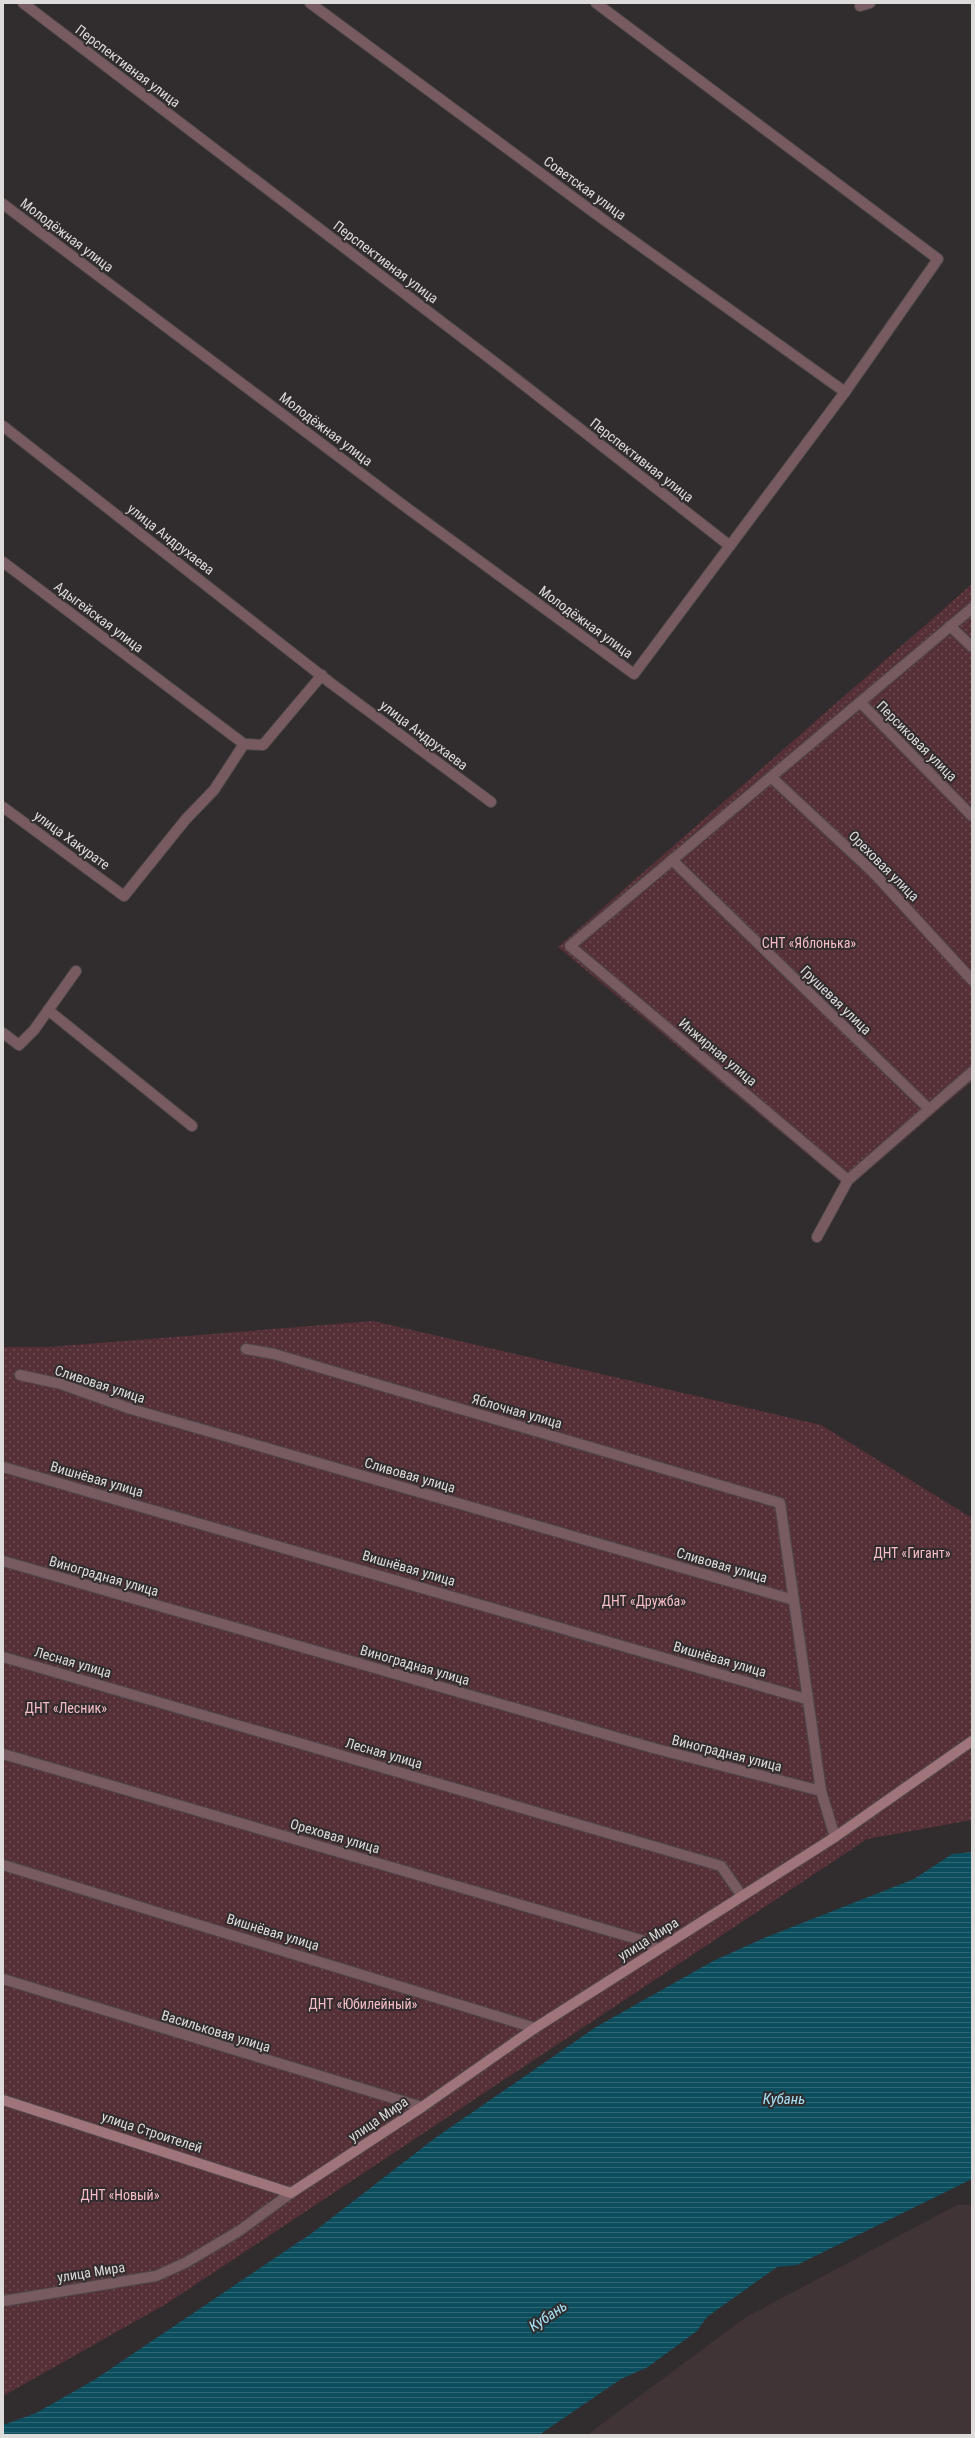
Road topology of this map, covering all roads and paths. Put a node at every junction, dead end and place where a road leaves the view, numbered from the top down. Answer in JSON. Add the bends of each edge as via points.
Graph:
{"nodes":[{"id":1,"x":23,"y":3,"type":"edge"},
{"id":2,"x":310,"y":3,"type":"edge"},
{"id":3,"x":596,"y":3,"type":"edge"},
{"id":4,"x":870,"y":3,"type":"edge"},
{"id":5,"x":860,"y":6,"type":"dead end"},
{"id":6,"x":3,"y":204,"type":"edge"},
{"id":7,"x":845,"y":392,"type":"junction"},
{"id":8,"x":3,"y":426,"type":"edge"},
{"id":9,"x":730,"y":546,"type":"junction"},
{"id":10,"x":3,"y":562,"type":"edge"},
{"id":11,"x":972,"y":608,"type":"edge"},
{"id":12,"x":950,"y":626,"type":"junction"},
{"id":13,"x":972,"y":647,"type":"edge"},
{"id":14,"x":322,"y":675,"type":"junction"},
{"id":15,"x":860,"y":702,"type":"junction"},
{"id":16,"x":244,"y":744,"type":"junction"},
{"id":17,"x":771,"y":777,"type":"junction"},
{"id":18,"x":491,"y":802,"type":"dead end"},
{"id":19,"x":3,"y":808,"type":"edge"},
{"id":20,"x":972,"y":816,"type":"edge"},
{"id":21,"x":672,"y":860,"type":"junction"},
{"id":22,"x":76,"y":971,"type":"dead end"},
{"id":23,"x":972,"y":980,"type":"edge"},
{"id":24,"x":48,"y":1010,"type":"junction"},
{"id":25,"x":3,"y":1033,"type":"edge"},
{"id":26,"x":972,"y":1072,"type":"edge"},
{"id":27,"x":928,"y":1109,"type":"junction"},
{"id":28,"x":192,"y":1126,"type":"dead end"},
{"id":29,"x":848,"y":1180,"type":"junction"},
{"id":30,"x":817,"y":1237,"type":"dead end"},
{"id":31,"x":246,"y":1349,"type":"dead end"},
{"id":32,"x":20,"y":1375,"type":"dead end"},
{"id":33,"x":3,"y":1467,"type":"edge"},
{"id":34,"x":3,"y":1561,"type":"edge"},
{"id":35,"x":794,"y":1600,"type":"junction"},
{"id":36,"x":3,"y":1657,"type":"edge"},
{"id":37,"x":806,"y":1699,"type":"junction"},
{"id":38,"x":972,"y":1741,"type":"edge"},
{"id":39,"x":3,"y":1754,"type":"edge"},
{"id":40,"x":821,"y":1791,"type":"junction"},
{"id":41,"x":835,"y":1837,"type":"junction"},
{"id":42,"x":3,"y":1865,"type":"edge"},
{"id":43,"x":742,"y":1896,"type":"junction"},
{"id":44,"x":658,"y":1949,"type":"junction"},
{"id":45,"x":3,"y":1979,"type":"edge"},
{"id":46,"x":535,"y":2028,"type":"junction"},
{"id":47,"x":3,"y":2100,"type":"edge"},
{"id":48,"x":422,"y":2107,"type":"junction"},
{"id":49,"x":291,"y":2193,"type":"junction"},
{"id":50,"x":3,"y":2301,"type":"edge"}],
"edges":[{"from":1,"to":9,"type":"street","name":"Перспективная улица","via":[[501,367]]},
{"from":2,"to":7,"type":"street","name":"Советская улица","via":[[600,217]]},
{"from":3,"to":7,"type":"street","via":[[938,259]]},
{"from":4,"to":5,"type":"street"},
{"from":6,"to":9,"type":"street","name":"Молодёжная улица","via":[[407,508],[634,674]]},
{"from":7,"to":9,"type":"street"},
{"from":8,"to":14,"type":"street","name":"улица Андрухаева"},
{"from":10,"to":16,"type":"street","name":"Адыгейская улица"},
{"from":11,"to":12,"type":"street"},
{"from":12,"to":13,"type":"street"},
{"from":12,"to":15,"type":"street"},
{"from":14,"to":16,"type":"street","via":[[262,745]]},
{"from":14,"to":18,"type":"street","name":"улица Андрухаева"},
{"from":15,"to":17,"type":"street"},
{"from":15,"to":20,"type":"street","name":"Персиковая улица"},
{"from":16,"to":19,"type":"street","name":"улица Хакурате","via":[[214,790],[186,819],[124,896]]},
{"from":17,"to":21,"type":"street"},
{"from":17,"to":23,"type":"street","name":"Ореховая улица","via":[[873,872]]},
{"from":21,"to":27,"type":"street","name":"Грушевая улица"},
{"from":21,"to":29,"type":"street","name":"Инжирная улица","via":[[570,946]]},
{"from":22,"to":24,"type":"street"},
{"from":24,"to":25,"type":"street","via":[[19,1045]]},
{"from":24,"to":28,"type":"street"},
{"from":26,"to":27,"type":"street"},
{"from":27,"to":29,"type":"street"},
{"from":29,"to":30,"type":"street"},
{"from":31,"to":35,"type":"street","name":"Яблочная улица","via":[[274,1354],[780,1503]]},
{"from":32,"to":35,"type":"street","name":"Сливовая улица","via":[[61,1384],[131,1409]]},
{"from":33,"to":37,"type":"street","name":"Вишнёвая улица"},
{"from":34,"to":40,"type":"street","name":"Виноградная улица","via":[[653,1748]]},
{"from":35,"to":37,"type":"street"},
{"from":36,"to":43,"type":"street","name":"Лесная улица","via":[[721,1866]]},
{"from":37,"to":40,"type":"street"},
{"from":38,"to":41,"type":"street","name":"улица Мира"},
{"from":39,"to":44,"type":"street","name":"Ореховая улица","via":[[641,1940]]},
{"from":40,"to":41,"type":"street"},
{"from":41,"to":43,"type":"street","name":"улица Мира"},
{"from":42,"to":46,"type":"street","name":"Вишнёвая улица"},
{"from":43,"to":44,"type":"street","name":"улица Мира"},
{"from":44,"to":46,"type":"street","name":"улица Мира"},
{"from":45,"to":48,"type":"street","name":"Васильковая улица"},
{"from":46,"to":48,"type":"street","name":"улица Мира"},
{"from":47,"to":49,"type":"street","name":"улица Строителей"},
{"from":48,"to":49,"type":"street","name":"улица Мира"},
{"from":49,"to":50,"type":"street","name":"улица Мира","via":[[238,2231],[192,2259],[156,2276]]}]}
